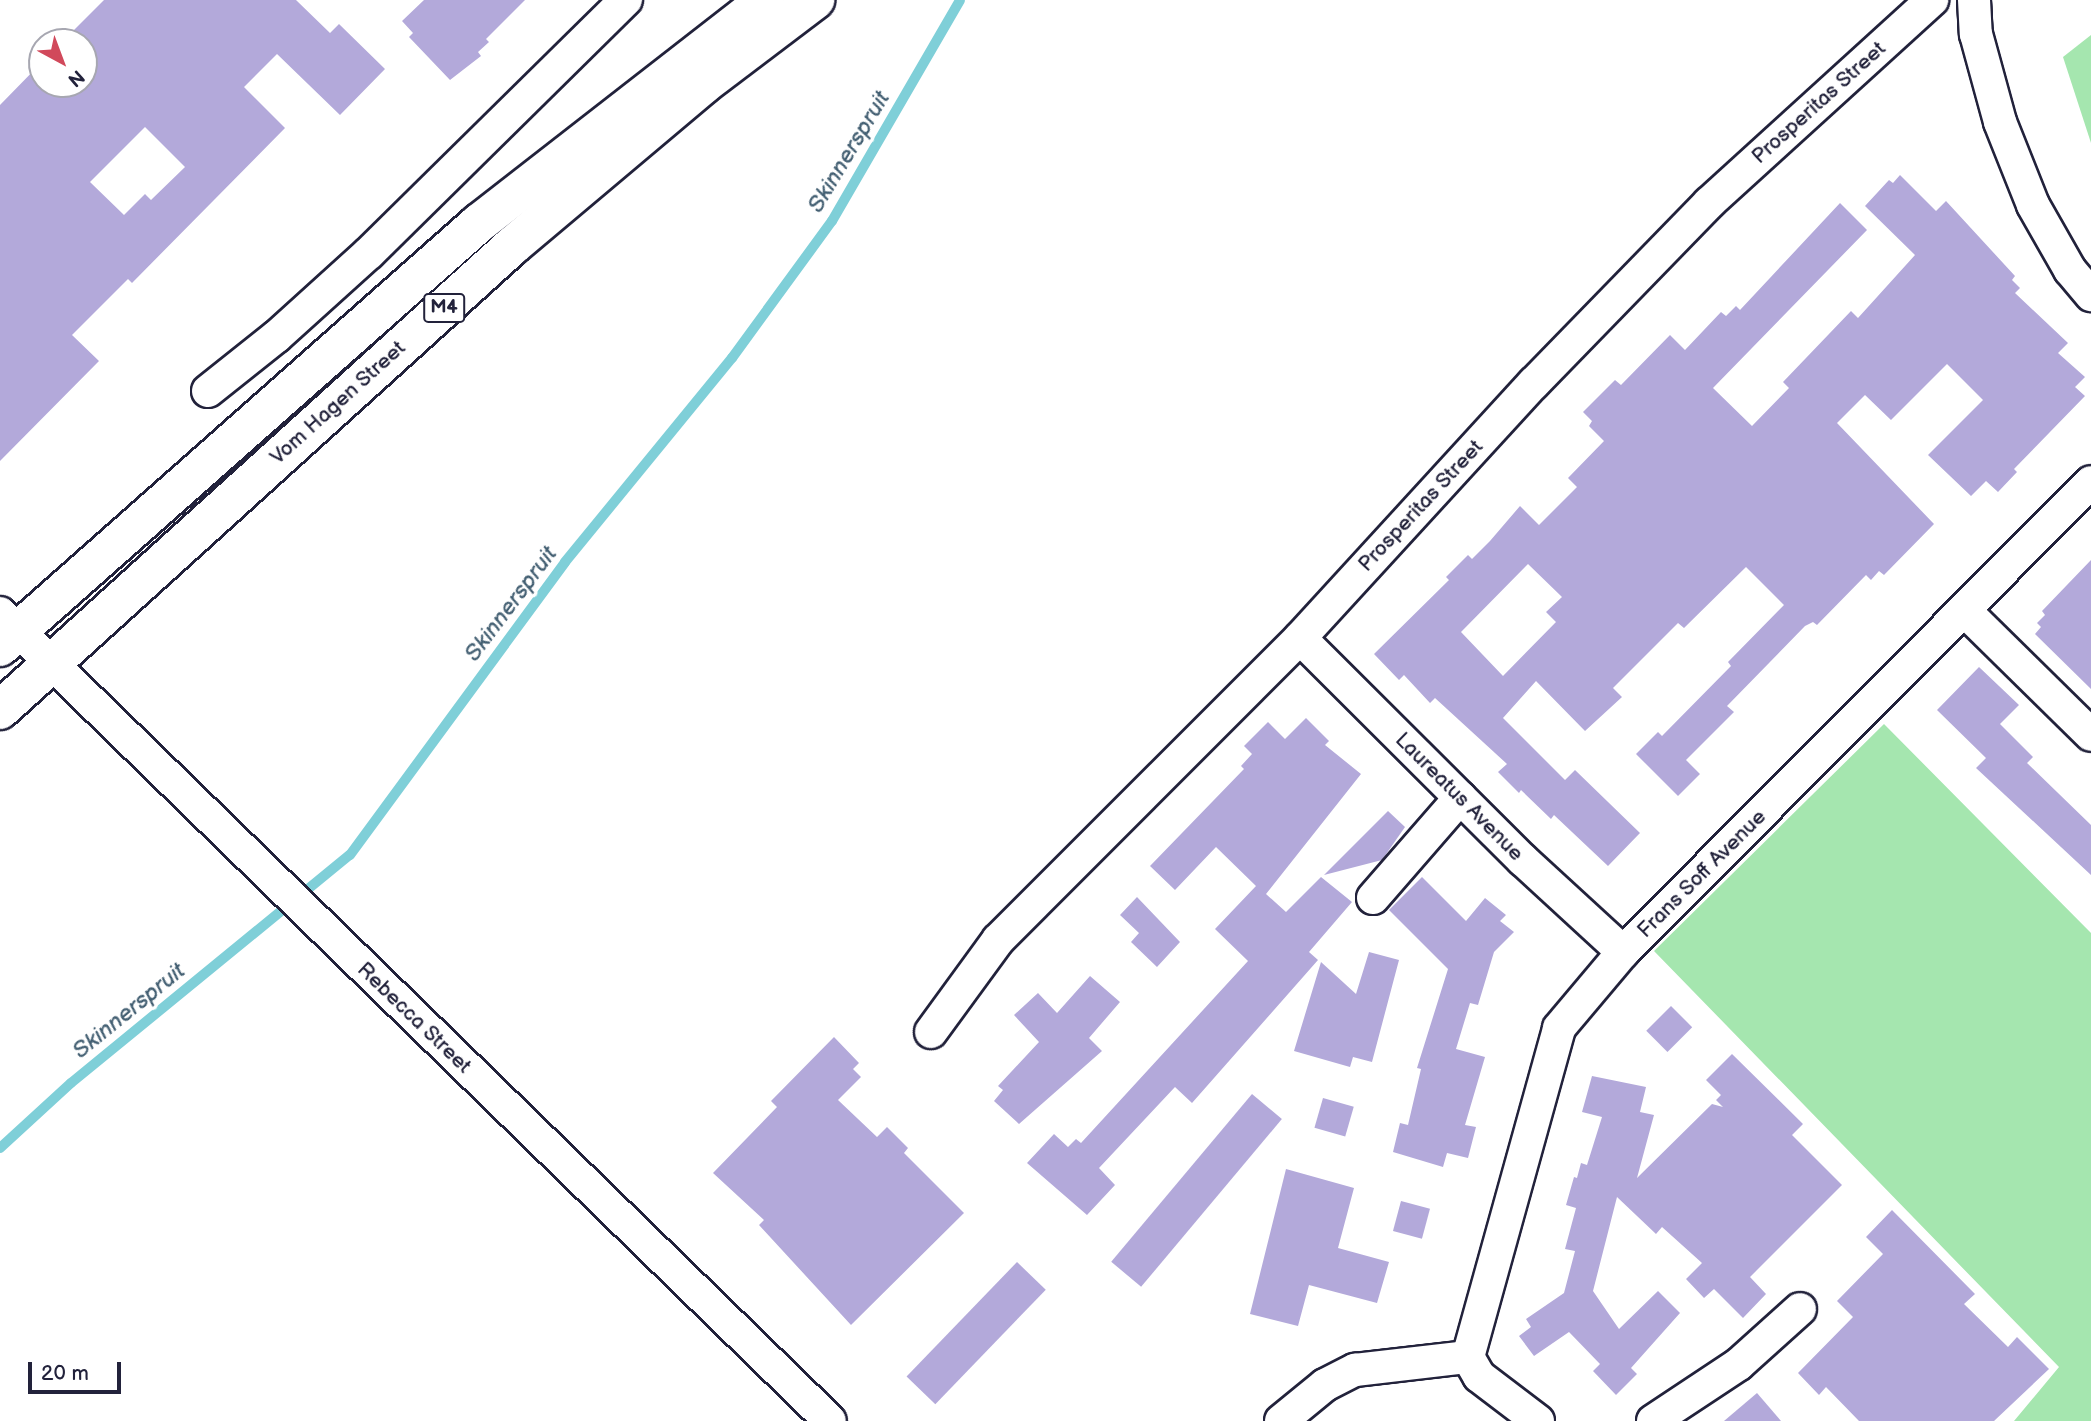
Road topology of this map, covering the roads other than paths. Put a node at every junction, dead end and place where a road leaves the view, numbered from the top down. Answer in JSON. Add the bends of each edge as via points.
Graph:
{"nodes":[{"id":1,"x":626,"y":0,"type":"edge"},
{"id":2,"x":765,"y":0,"type":"edge"},
{"id":3,"x":815,"y":0,"type":"edge"},
{"id":4,"x":1932,"y":0,"type":"edge"},
{"id":5,"x":1974,"y":0,"type":"edge"},
{"id":6,"x":2091,"y":295,"type":"edge"},
{"id":7,"x":208,"y":391,"type":"dead end"},
{"id":8,"x":2091,"y":482,"type":"edge"},
{"id":9,"x":1964,"y":610,"type":"junction"},
{"id":10,"x":6,"y":630,"type":"edge"},
{"id":11,"x":1300,"y":638,"type":"junction"},
{"id":12,"x":51,"y":663,"type":"junction"},
{"id":13,"x":0,"y":710,"type":"edge"},
{"id":14,"x":2091,"y":735,"type":"edge"},
{"id":15,"x":1460,"y":798,"type":"junction"},
{"id":16,"x":1373,"y":898,"type":"dead end"},
{"id":17,"x":1623,"y":952,"type":"junction"},
{"id":18,"x":931,"y":1032,"type":"dead end"},
{"id":19,"x":1800,"y":1309,"type":"dead end"},
{"id":20,"x":1468,"y":1357,"type":"junction"},
{"id":21,"x":1292,"y":1414,"type":"edge"},
{"id":22,"x":830,"y":1421,"type":"edge"},
{"id":23,"x":1538,"y":1421,"type":"edge"},
{"id":24,"x":1653,"y":1421,"type":"edge"}],
"edges":[{"from":1,"to":7,"type":"street","via":[[369,253]]},
{"from":2,"to":10,"type":"main road","name":"Vom Hagen Street","number":"M4","via":[[480,223]]},
{"from":3,"to":12,"type":"main road","name":"Vom Hagen Street","number":"M4","via":[[703,85],[512,246]]},
{"from":4,"to":11,"type":"street","name":"Prosperitas Street","via":[[1709,203],[1534,383]]},
{"from":5,"to":6,"type":"street","via":[[1976,34],[2000,122],[2033,205],[2070,270]]},
{"from":8,"to":9,"type":"street","name":"Frans Soff Avenue"},
{"from":9,"to":14,"type":"street"},
{"from":9,"to":17,"type":"street","name":"Frans Soff Avenue"},
{"from":10,"to":12,"type":"street","name":"Rebecca Street"},
{"from":11,"to":15,"type":"street","name":"Laureatus Avenue"},
{"from":11,"to":18,"type":"street","name":"Prosperitas Street","via":[[998,940]]},
{"from":12,"to":13,"type":"main road","name":"Vom Hagen Street","number":"M4"},
{"from":12,"to":22,"type":"street","name":"Rebecca Street"},
{"from":15,"to":16,"type":"street"},
{"from":15,"to":17,"type":"street","name":"Laureatus Avenue"},
{"from":17,"to":20,"type":"street","name":"Frans Soff Avenue","via":[[1559,1028]]},
{"from":19,"to":24,"type":"street","via":[[1739,1364]]},
{"from":20,"to":21,"type":"street","via":[[1354,1370],[1325,1385]]},
{"from":20,"to":23,"type":"street","via":[[1479,1376]]}]}
